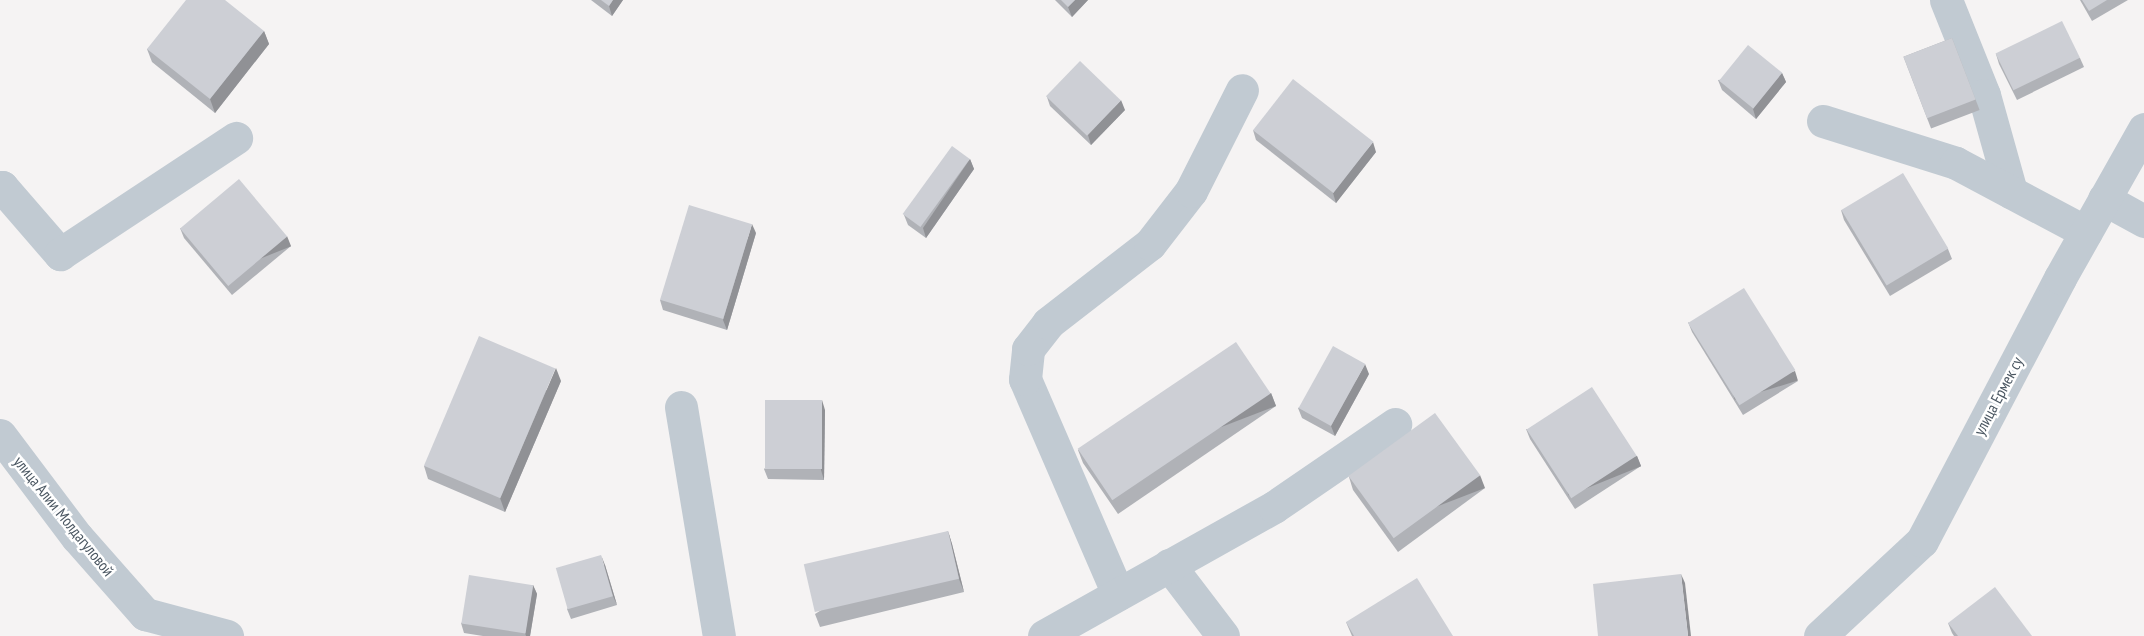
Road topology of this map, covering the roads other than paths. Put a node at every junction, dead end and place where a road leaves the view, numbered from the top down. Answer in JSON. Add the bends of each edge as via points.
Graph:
{"nodes":[{"id":1,"x":1946,"y":0,"type":"edge"},
{"id":2,"x":1242,"y":90,"type":"dead end"},
{"id":3,"x":1823,"y":121,"type":"dead end"},
{"id":4,"x":2144,"y":129,"type":"edge"},
{"id":5,"x":236,"y":138,"type":"dead end"},
{"id":6,"x":0,"y":188,"type":"edge"},
{"id":7,"x":2011,"y":192,"type":"junction"},
{"id":8,"x":2104,"y":199,"type":"junction"},
{"id":9,"x":2144,"y":221,"type":"edge"},
{"id":10,"x":2086,"y":232,"type":"junction"},
{"id":11,"x":681,"y":408,"type":"dead end"},
{"id":12,"x":1395,"y":424,"type":"dead end"},
{"id":13,"x":0,"y":435,"type":"edge"},
{"id":14,"x":1169,"y":565,"type":"junction"},
{"id":15,"x":1118,"y":594,"type":"junction"},
{"id":16,"x":226,"y":636,"type":"edge"},
{"id":17,"x":719,"y":636,"type":"edge"},
{"id":18,"x":1044,"y":636,"type":"edge"},
{"id":19,"x":1223,"y":636,"type":"edge"},
{"id":20,"x":1820,"y":636,"type":"edge"}],
"edges":[{"from":1,"to":7,"type":"street","via":[[1984,95]]},
{"from":2,"to":15,"type":"street","via":[[1191,191],[1150,244],[1048,323],[1028,349],[1025,379]]},
{"from":3,"to":7,"type":"street","via":[[1956,163]]},
{"from":4,"to":8,"type":"street","name":"улица Ермек су"},
{"from":5,"to":6,"type":"street","via":[[60,254]]},
{"from":7,"to":10,"type":"street"},
{"from":8,"to":9,"type":"street"},
{"from":8,"to":10,"type":"street","name":"улица Ермек су"},
{"from":10,"to":20,"type":"street","name":"улица Ермек су","via":[[1922,541]]},
{"from":11,"to":17,"type":"street"},
{"from":12,"to":14,"type":"street","via":[[1274,507]]},
{"from":13,"to":16,"type":"street","name":"улица Алии Молдагуловой","via":[[77,537],[145,614]]},
{"from":14,"to":15,"type":"street"},
{"from":14,"to":19,"type":"street"},
{"from":15,"to":18,"type":"street"}]}
